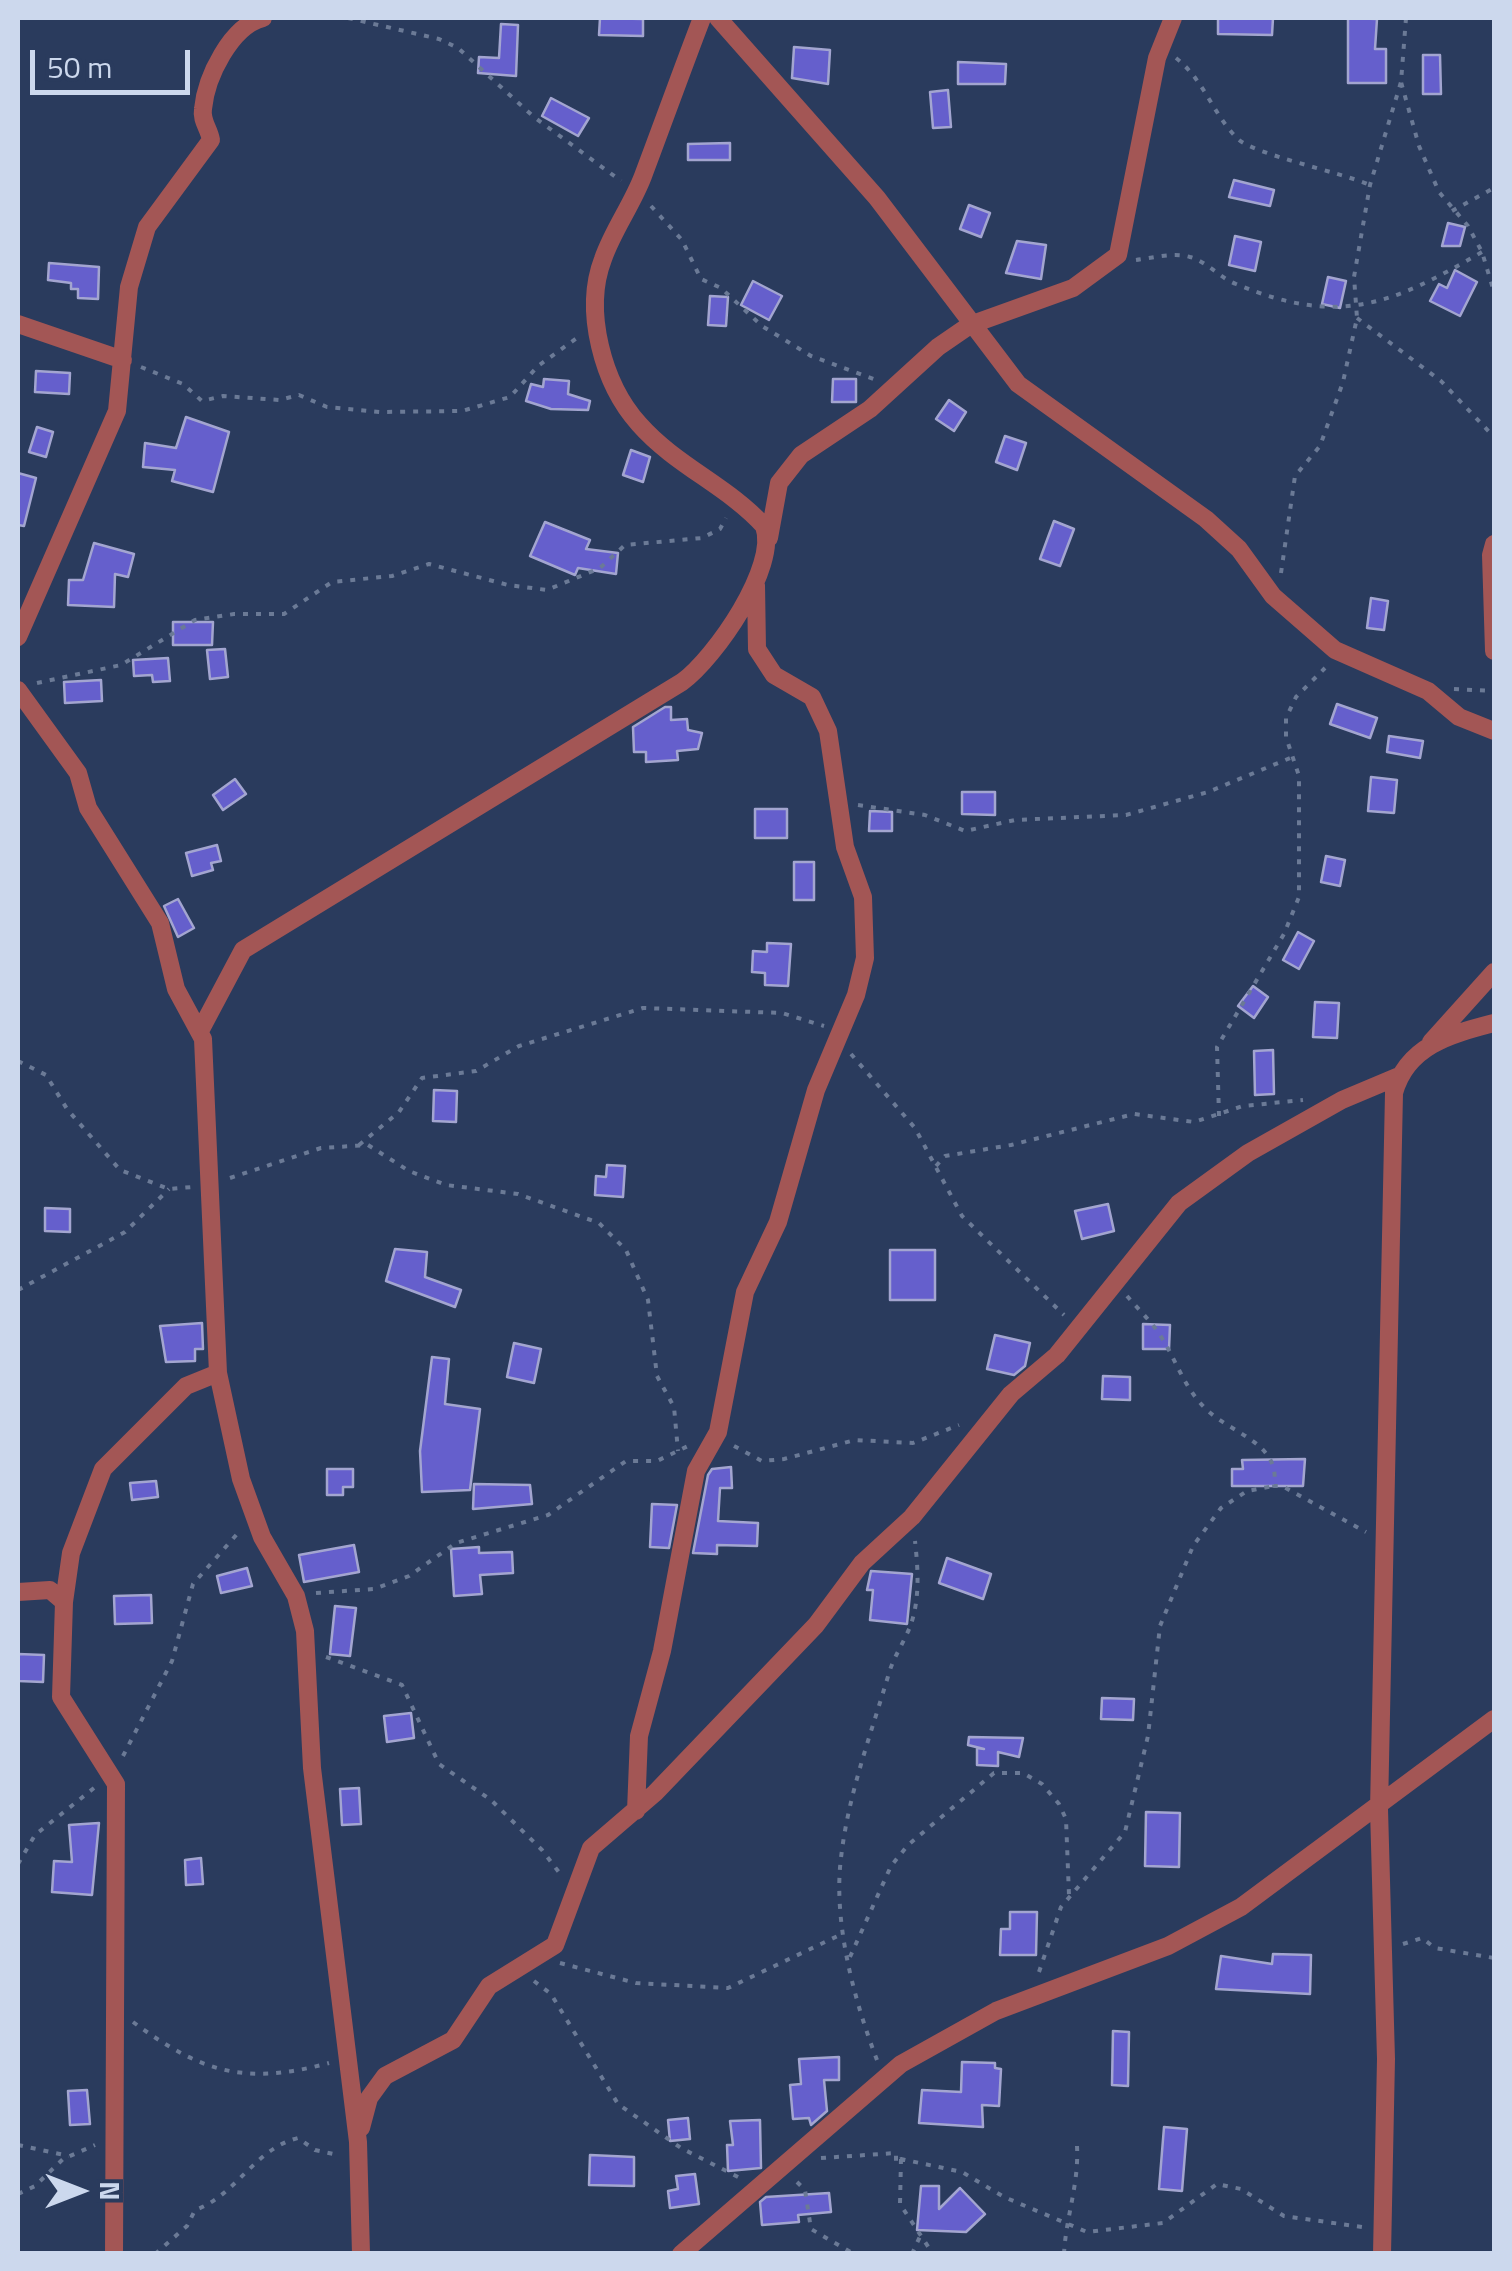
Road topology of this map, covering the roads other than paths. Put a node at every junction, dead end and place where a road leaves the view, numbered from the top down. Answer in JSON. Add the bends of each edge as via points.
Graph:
{"nodes":[{"id":1,"x":254,"y":18,"type":"edge"},
{"id":2,"x":702,"y":18,"type":"edge"},
{"id":3,"x":718,"y":18,"type":"edge"},
{"id":4,"x":1174,"y":18,"type":"edge"},
{"id":5,"x":18,"y":324,"type":"edge"},
{"id":6,"x":970,"y":325,"type":"junction"},
{"id":7,"x":123,"y":360,"type":"junction"},
{"id":8,"x":769,"y":538,"type":"junction"},
{"id":9,"x":1494,"y":544,"type":"edge"},
{"id":10,"x":756,"y":580,"type":"junction"},
{"id":11,"x":18,"y":637,"type":"edge"},
{"id":12,"x":1494,"y":651,"type":"edge"},
{"id":13,"x":24,"y":686,"type":"edge"},
{"id":14,"x":1494,"y":731,"type":"edge"},
{"id":15,"x":1494,"y":972,"type":"edge"},
{"id":16,"x":1494,"y":1023,"type":"edge"},
{"id":17,"x":200,"y":1031,"type":"junction"},
{"id":18,"x":1430,"y":1043,"type":"junction"},
{"id":19,"x":1399,"y":1076,"type":"junction"},
{"id":20,"x":218,"y":1373,"type":"junction"},
{"id":21,"x":18,"y":1592,"type":"edge"},
{"id":22,"x":64,"y":1602,"type":"junction"},
{"id":23,"x":1494,"y":1719,"type":"edge"},
{"id":24,"x":1379,"y":1808,"type":"junction"},
{"id":25,"x":636,"y":1811,"type":"junction"},
{"id":26,"x":358,"y":2150,"type":"junction"},
{"id":27,"x":114,"y":2254,"type":"edge"},
{"id":28,"x":361,"y":2254,"type":"edge"},
{"id":29,"x":681,"y":2254,"type":"edge"},
{"id":30,"x":1382,"y":2254,"type":"edge"}],
"edges":[{"from":1,"to":7,"type":"street","via":[[229,43],[205,99],[210,140],[147,228],[129,286]]},
{"from":2,"to":8,"type":"street","via":[[636,192],[602,259],[598,326],[608,370],[636,420],[663,450],[754,515]]},
{"from":3,"to":6,"type":"street","via":[[877,198]]},
{"from":4,"to":6,"type":"street","via":[[1161,46],[1122,240],[1111,264],[1073,288]]},
{"from":5,"to":7,"type":"street"},
{"from":6,"to":8,"type":"street","via":[[792,464],[779,483]]},
{"from":6,"to":14,"type":"street","via":[[1033,398],[1206,519],[1239,549],[1273,596],[1334,650],[1428,690],[1459,717]]},
{"from":7,"to":11,"type":"street","via":[[117,411]]},
{"from":8,"to":10,"type":"street"},
{"from":9,"to":12,"type":"street"},
{"from":10,"to":17,"type":"street","via":[[716,648],[682,682],[243,950]]},
{"from":10,"to":25,"type":"street","via":[[757,649],[774,675],[812,697],[828,731],[845,848],[863,897],[865,958],[816,1090],[778,1222],[745,1292],[718,1432],[696,1471],[639,1736]]},
{"from":13,"to":17,"type":"street","via":[[78,773],[88,808],[160,922],[176,990]]},
{"from":15,"to":18,"type":"street"},
{"from":16,"to":18,"type":"street"},
{"from":17,"to":20,"type":"street"},
{"from":18,"to":19,"type":"street"},
{"from":19,"to":24,"type":"street"},
{"from":19,"to":25,"type":"street","via":[[1342,1100],[1179,1203],[1051,1362],[1011,1394],[816,1625]]},
{"from":20,"to":22,"type":"street","via":[[186,1386],[103,1468],[71,1553]]},
{"from":20,"to":26,"type":"street","via":[[241,1478],[306,1632],[312,1768]]},
{"from":21,"to":22,"type":"street","via":[[50,1590]]},
{"from":22,"to":27,"type":"street","via":[[60,1697],[112,1774],[117,1804]]},
{"from":23,"to":24,"type":"street"},
{"from":24,"to":29,"type":"street","via":[[1241,1907],[1168,1946],[942,2038],[884,2078]]},
{"from":24,"to":30,"type":"street"},
{"from":25,"to":26,"type":"street","via":[[591,1848],[562,1934],[541,1956],[489,1986],[453,2040],[378,2082]]},
{"from":26,"to":28,"type":"street"}]}
